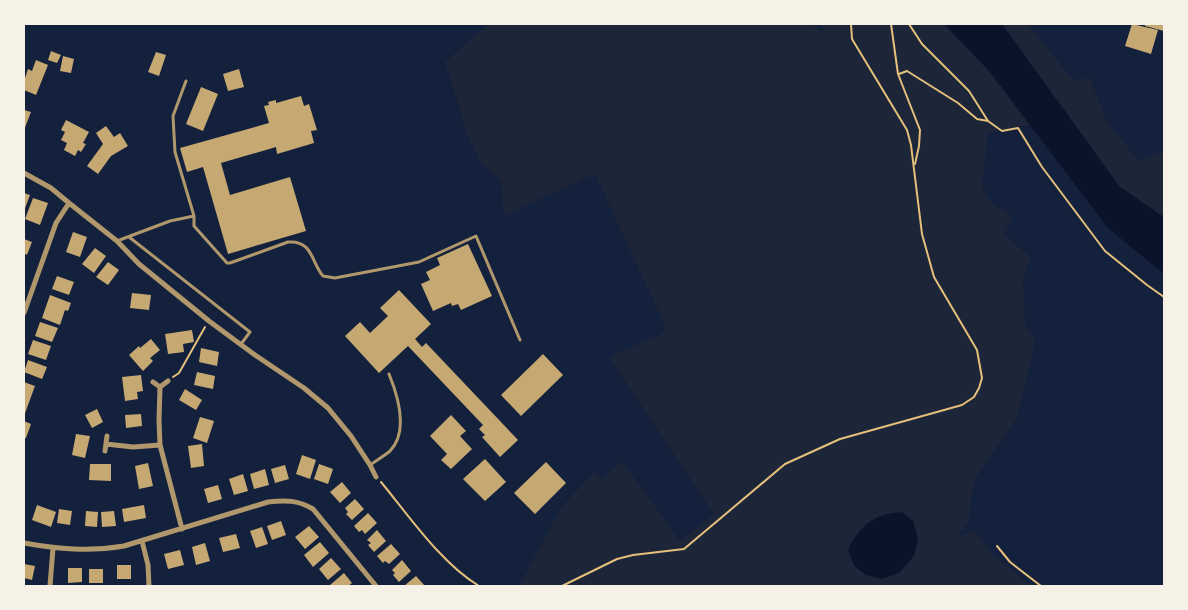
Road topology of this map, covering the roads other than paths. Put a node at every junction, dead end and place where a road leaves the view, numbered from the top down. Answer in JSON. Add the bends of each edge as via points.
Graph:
{"nodes":[{"id":1,"x":186,"y":81,"type":"dead end"},
{"id":2,"x":24,"y":174,"type":"edge"},
{"id":3,"x":69,"y":203,"type":"junction"},
{"id":4,"x":194,"y":216,"type":"junction"},
{"id":5,"x":129,"y":237,"type":"junction"},
{"id":6,"x":117,"y":241,"type":"junction"},
{"id":7,"x":24,"y":313,"type":"edge"},
{"id":8,"x":520,"y":340,"type":"dead end"},
{"id":9,"x":241,"y":344,"type":"junction"},
{"id":10,"x":389,"y":374,"type":"dead end"},
{"id":11,"x":168,"y":381,"type":"road end"},
{"id":12,"x":153,"y":382,"type":"dead end"},
{"id":13,"x":160,"y":386,"type":"junction"},
{"id":14,"x":107,"y":436,"type":"dead end"},
{"id":15,"x":106,"y":444,"type":"junction"},
{"id":16,"x":160,"y":445,"type":"junction"},
{"id":17,"x":105,"y":451,"type":"dead end"},
{"id":18,"x":370,"y":465,"type":"junction"},
{"id":19,"x":376,"y":476,"type":"road end"},
{"id":20,"x":182,"y":528,"type":"junction"},
{"id":21,"x":142,"y":541,"type":"junction"},
{"id":22,"x":24,"y":543,"type":"edge"},
{"id":23,"x":53,"y":548,"type":"junction"},
{"id":24,"x":50,"y":586,"type":"edge"},
{"id":25,"x":149,"y":586,"type":"edge"},
{"id":26,"x":376,"y":586,"type":"edge"}],
"edges":[{"from":1,"to":4,"type":"lane","via":[[173,116],[175,152]]},
{"from":2,"to":3,"type":"street","via":[[51,188]]},
{"from":3,"to":6,"type":"street"},
{"from":3,"to":7,"type":"street","via":[[56,223]]},
{"from":4,"to":5,"type":"lane","via":[[170,221]]},
{"from":4,"to":8,"type":"lane","via":[[194,226],[227,263],[296,242],[306,247],[319,271],[328,278],[419,262],[476,236]]},
{"from":5,"to":6,"type":"lane"},
{"from":5,"to":9,"type":"lane","via":[[250,332]]},
{"from":6,"to":9,"type":"street","via":[[139,264]]},
{"from":9,"to":18,"type":"street","via":[[328,408]]},
{"from":10,"to":18,"type":"lane","via":[[397,398],[399,432],[389,451]]},
{"from":11,"to":13,"type":"street"},
{"from":12,"to":13,"type":"street"},
{"from":13,"to":16,"type":"street"},
{"from":14,"to":15,"type":"street"},
{"from":15,"to":16,"type":"street"},
{"from":15,"to":17,"type":"street"},
{"from":16,"to":20,"type":"street"},
{"from":18,"to":19,"type":"street"},
{"from":20,"to":21,"type":"street"},
{"from":20,"to":26,"type":"street","via":[[268,502],[293,500],[304,503],[313,509]]},
{"from":21,"to":23,"type":"street","via":[[105,549]]},
{"from":21,"to":25,"type":"street"},
{"from":22,"to":23,"type":"street"},
{"from":23,"to":24,"type":"street"}]}
